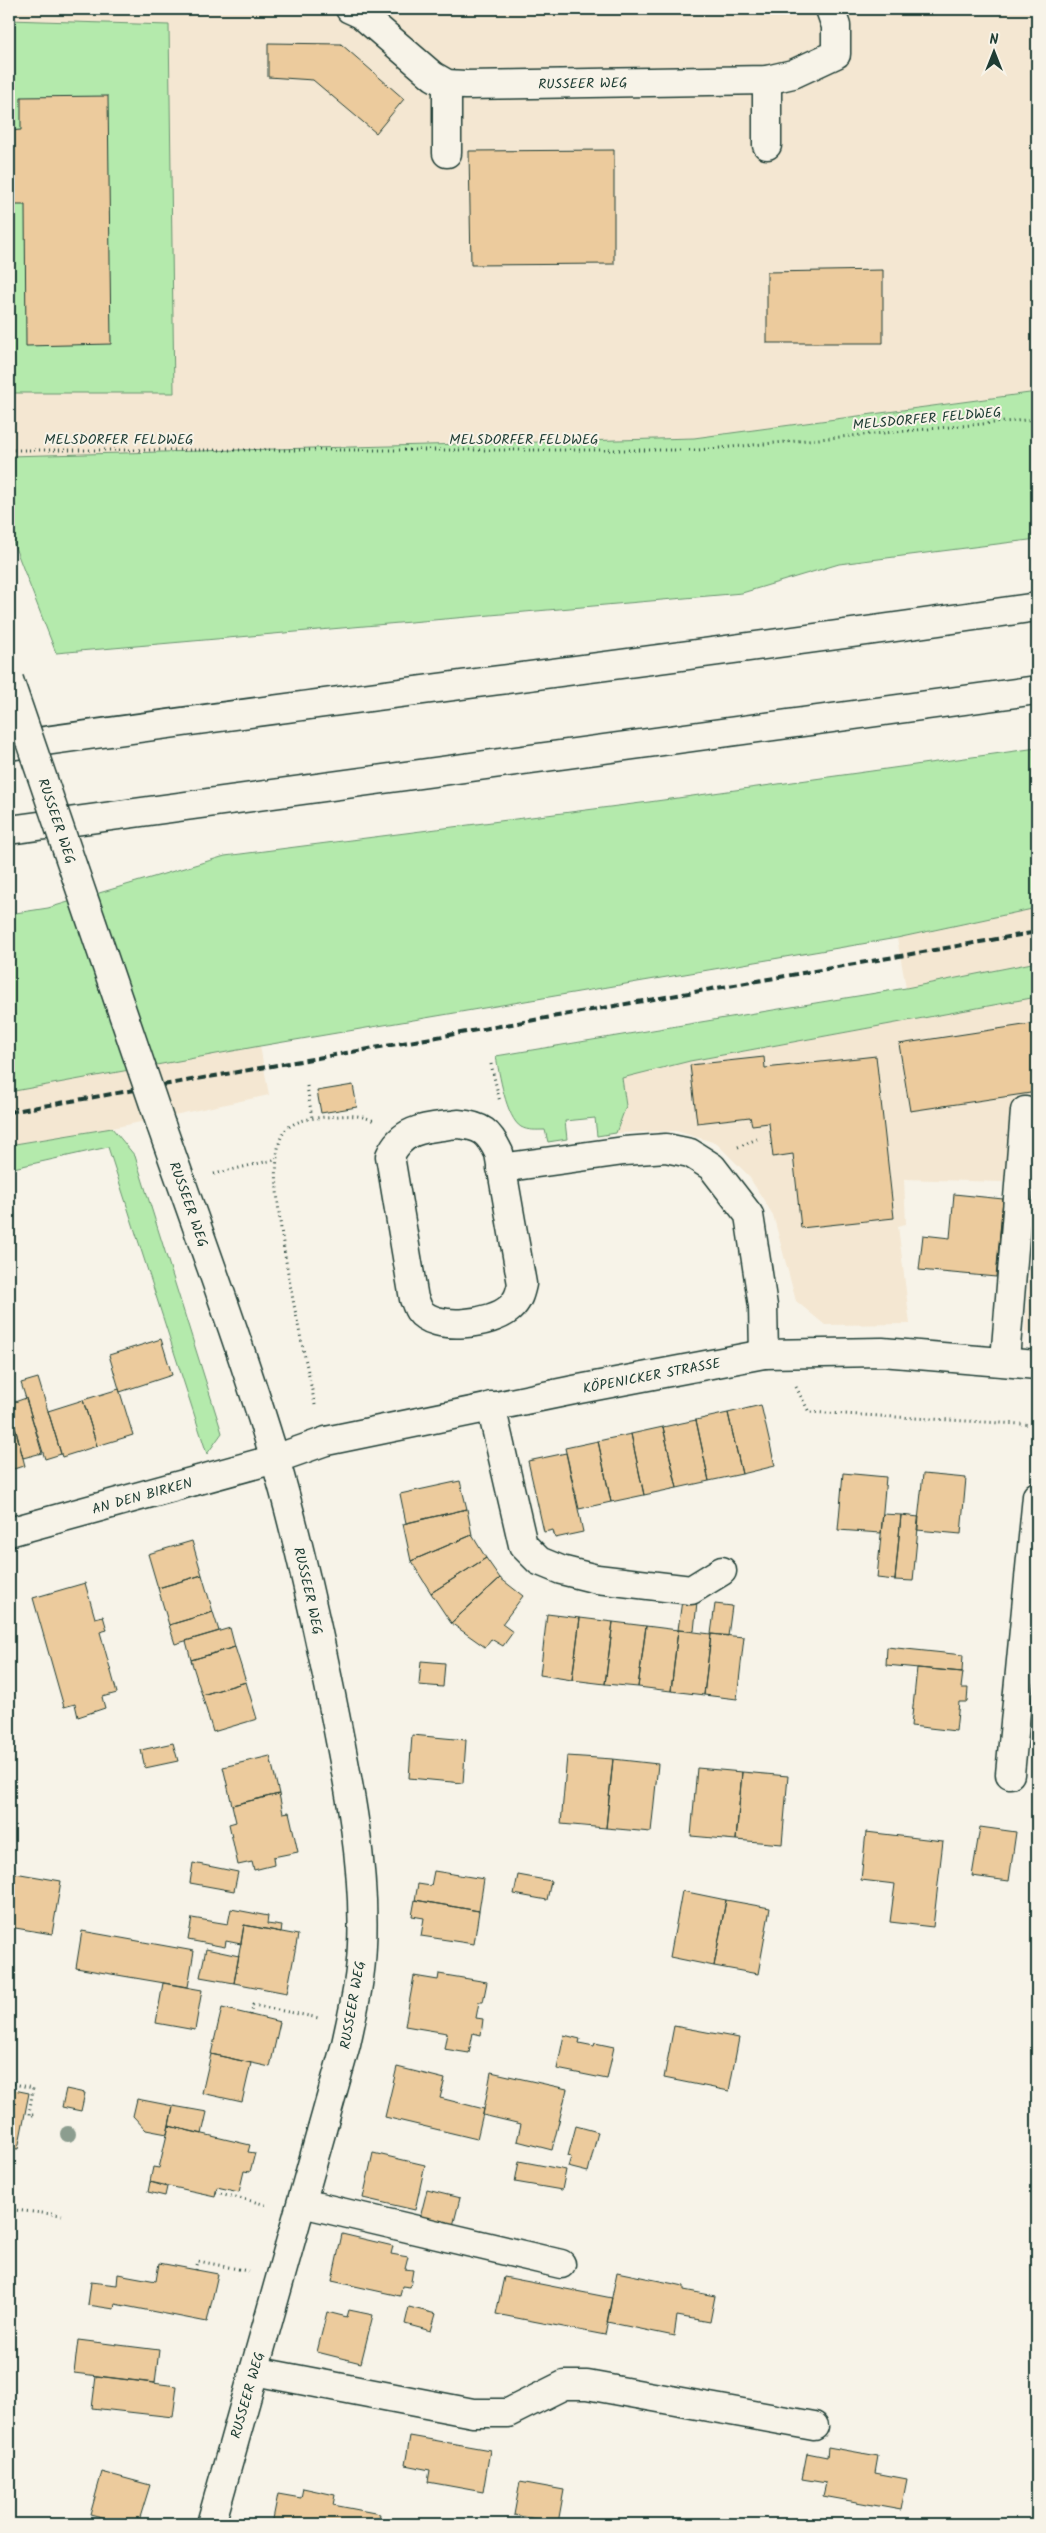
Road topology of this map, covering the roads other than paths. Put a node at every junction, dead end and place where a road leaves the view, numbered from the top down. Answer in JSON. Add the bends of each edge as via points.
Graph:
{"nodes":[{"id":1,"x":830,"y":9,"type":"edge"},
{"id":2,"x":361,"y":11,"type":"edge"},
{"id":3,"x":767,"y":80,"type":"junction"},
{"id":4,"x":447,"y":84,"type":"junction"},
{"id":5,"x":767,"y":145,"type":"dead end"},
{"id":6,"x":447,"y":153,"type":"dead end"},
{"id":7,"x":1037,"y":607,"type":"edge"},
{"id":8,"x":9,"y":680,"type":"edge"},
{"id":9,"x":1037,"y":690,"type":"edge"},
{"id":10,"x":9,"y":746,"type":"edge"},
{"id":11,"x":9,"y":830,"type":"edge"},
{"id":12,"x":1025,"y":1111,"type":"dead end"},
{"id":13,"x":502,"y":1168,"type":"junction"},
{"id":14,"x":771,"y":1354,"type":"junction"},
{"id":15,"x":1005,"y":1360,"type":"junction"},
{"id":16,"x":1037,"y":1365,"type":"edge"},
{"id":17,"x":491,"y":1406,"type":"junction"},
{"id":18,"x":275,"y":1459,"type":"junction"},
{"id":19,"x":1037,"y":1496,"type":"edge"},
{"id":20,"x":9,"y":1532,"type":"edge"},
{"id":21,"x":722,"y":1572,"type":"dead end"},
{"id":22,"x":1010,"y":1774,"type":"dead end"},
{"id":23,"x":300,"y":2209,"type":"junction"},
{"id":24,"x":561,"y":2264,"type":"dead end"},
{"id":25,"x":254,"y":2371,"type":"junction"},
{"id":26,"x":814,"y":2426,"type":"dead end"},
{"id":27,"x":210,"y":2524,"type":"edge"}],
"edges":[{"from":1,"to":3,"type":"main road","name":"RUSSEER WEG","via":[[836,26],[836,54],[794,74]]},
{"from":2,"to":4,"type":"main road","via":[[433,76]]},
{"from":3,"to":4,"type":"main road","name":"RUSSEER WEG"},
{"from":3,"to":5,"type":"main road"},
{"from":4,"to":6,"type":"main road"},
{"from":7,"to":10,"type":"main road"},
{"from":8,"to":18,"type":"main road","name":"RUSSEER WEG","bridge":true},
{"from":9,"to":11,"type":"main road"},
{"from":12,"to":15,"type":"main road"},
{"from":13,"to":13,"type":"main road","via":[[492,1138],[475,1126],[458,1124],[419,1130],[402,1137],[390,1156],[414,1299],[420,1311],[430,1318],[444,1323],[478,1322],[509,1309],[518,1299],[522,1284]]},
{"from":13,"to":14,"type":"main road","via":[[666,1148],[690,1153],[712,1167],[749,1215]]},
{"from":14,"to":15,"type":"main road","name":"KÖPENICKER STRASSE","via":[[882,1352]]},
{"from":14,"to":17,"type":"main road","name":"KÖPENICKER STRASSE"},
{"from":15,"to":16,"type":"main road","name":"KÖPENICKER STRASSE"},
{"from":17,"to":18,"type":"main road","name":"KÖPENICKER STRASSE","via":[[326,1441]]},
{"from":17,"to":21,"type":"main road","via":[[523,1545],[539,1562],[596,1579],[691,1590]]},
{"from":18,"to":20,"type":"main road","name":"AN DEN BIRKEN"},
{"from":18,"to":23,"type":"main road","name":"RUSSEER WEG","via":[[314,1609],[340,1739],[361,1892],[359,1986]]},
{"from":19,"to":22,"type":"main road"},
{"from":23,"to":24,"type":"main road"},
{"from":23,"to":25,"type":"main road","name":"RUSSEER WEG"},
{"from":25,"to":26,"type":"main road","via":[[473,2413],[508,2412],[564,2385],[587,2385]]},
{"from":25,"to":27,"type":"main road","name":"RUSSEER WEG"}]}
